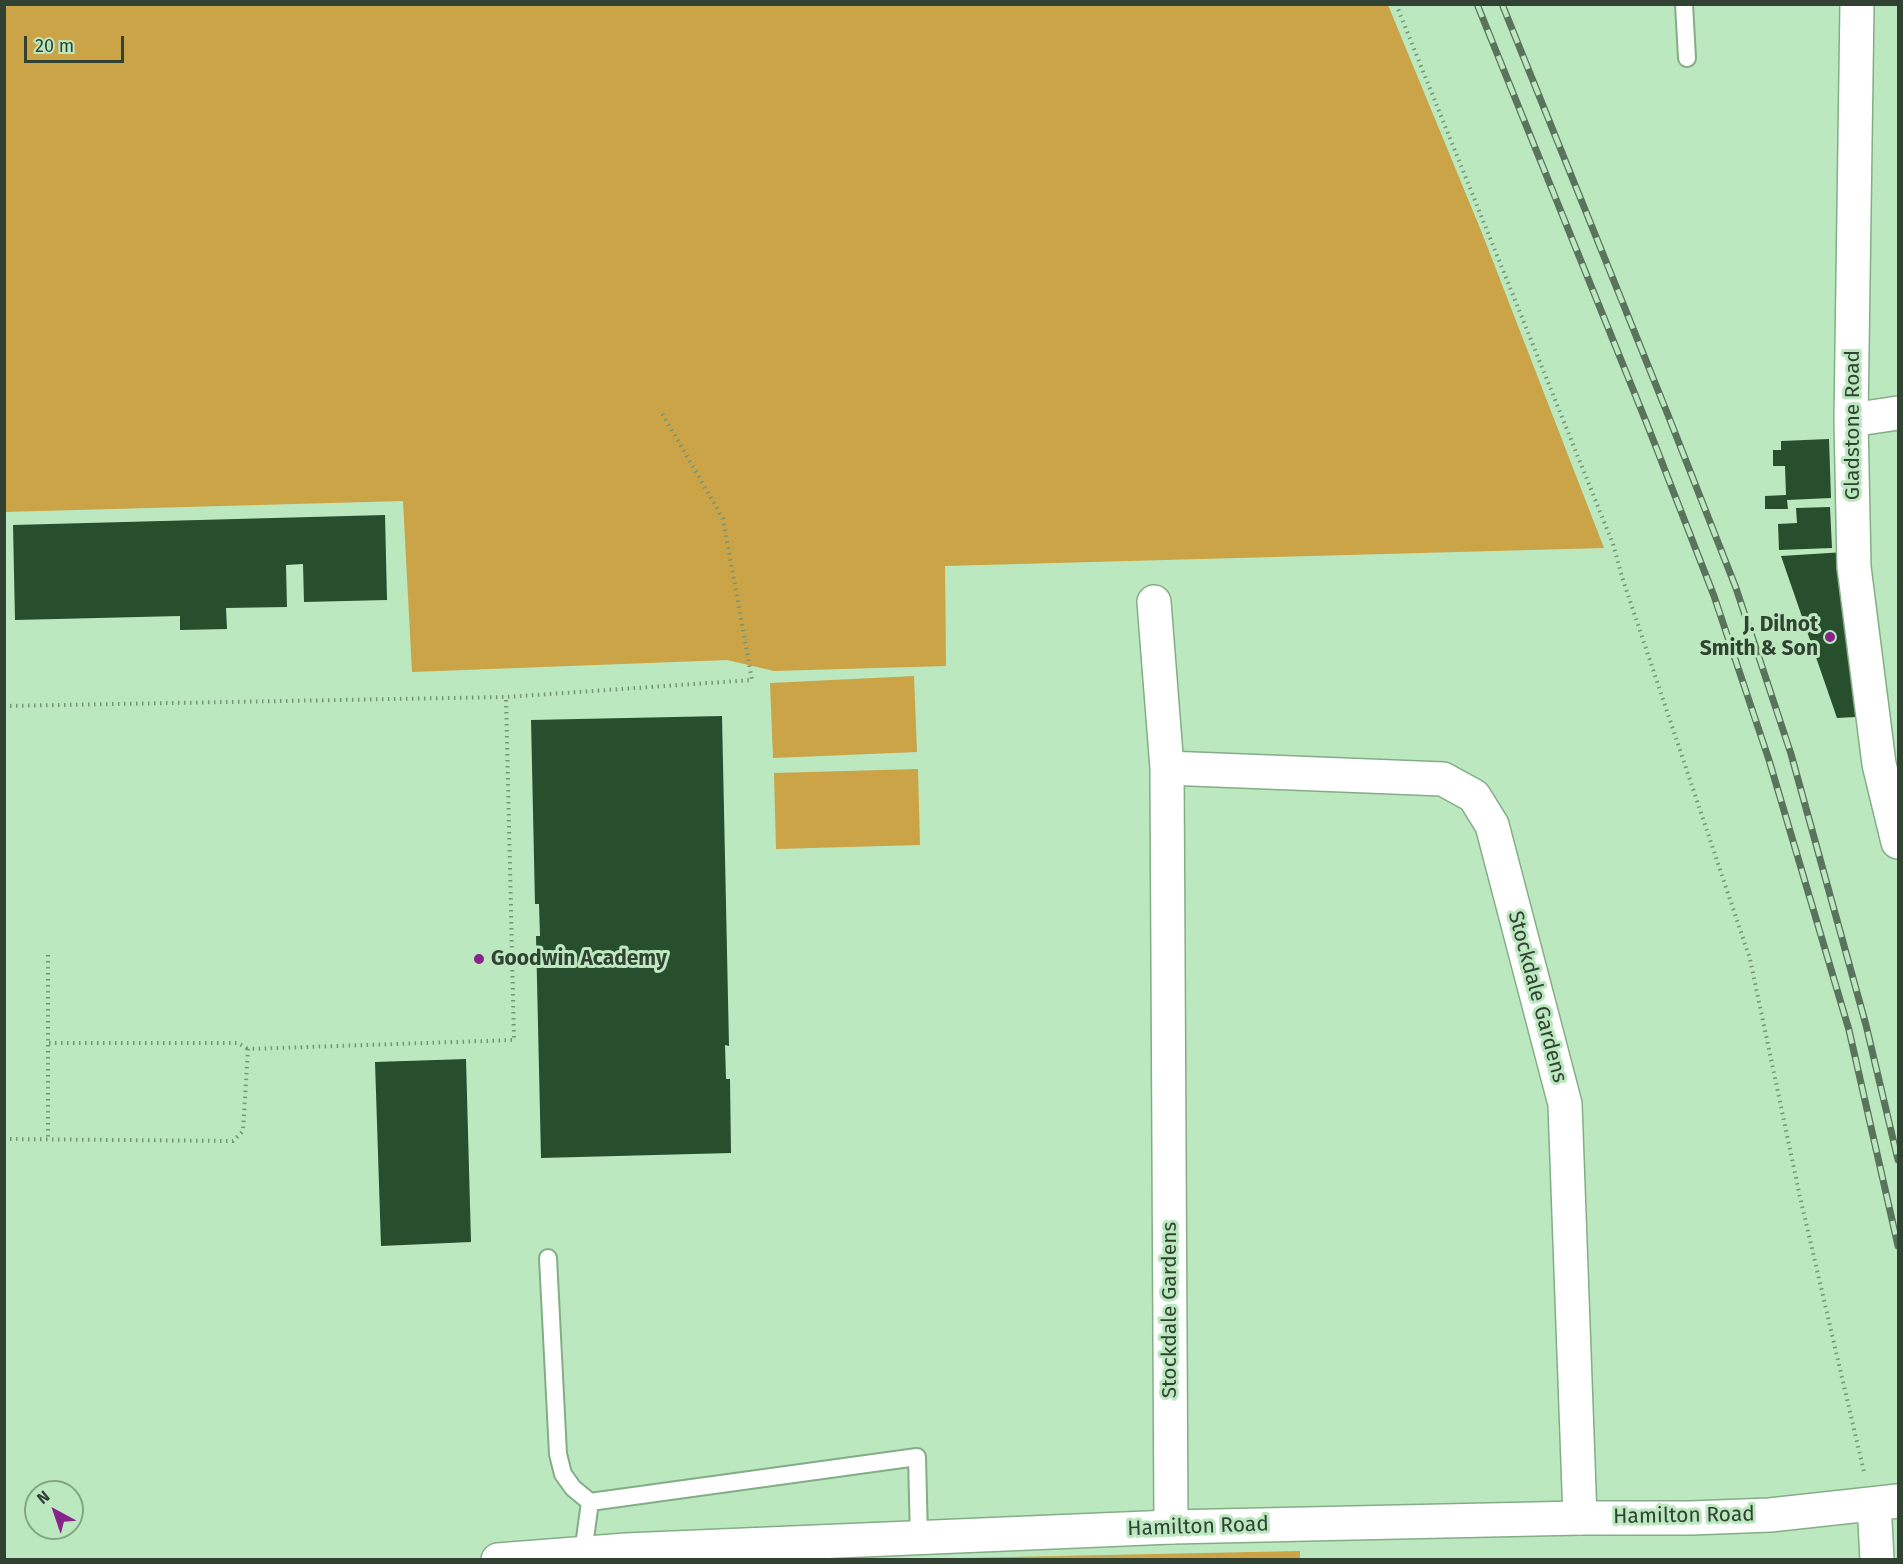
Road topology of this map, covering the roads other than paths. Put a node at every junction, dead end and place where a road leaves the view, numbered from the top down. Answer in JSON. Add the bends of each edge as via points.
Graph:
{"nodes":[{"id":1,"x":1684,"y":4,"type":"edge"},
{"id":2,"x":1857,"y":4,"type":"edge"},
{"id":3,"x":1687,"y":58,"type":"dead end"},
{"id":4,"x":1899,"y":413,"type":"edge"},
{"id":5,"x":1851,"y":420,"type":"junction"},
{"id":6,"x":1154,"y":602,"type":"dead end"},
{"id":7,"x":1167,"y":768,"type":"junction"},
{"id":8,"x":1899,"y":842,"type":"edge"},
{"id":9,"x":548,"y":1257,"type":"dead end"},
{"id":10,"x":590,"y":1502,"type":"junction"},
{"id":11,"x":1885,"y":1502,"type":"edge"},
{"id":12,"x":1580,"y":1518,"type":"junction"},
{"id":13,"x":1171,"y":1527,"type":"junction"},
{"id":14,"x":919,"y":1538,"type":"junction"},
{"id":15,"x":738,"y":1552,"type":"edge"},
{"id":16,"x":583,"y":1553,"type":"junction"},
{"id":17,"x":626,"y":1555,"type":"edge"},
{"id":18,"x":498,"y":1560,"type":"edge"},
{"id":19,"x":1877,"y":1560,"type":"edge"}],
"edges":[{"from":1,"to":3,"type":"lane"},
{"from":2,"to":5,"type":"street","name":"Gladstone Road"},
{"from":4,"to":5,"type":"street"},
{"from":5,"to":8,"type":"street","name":"Gladstone Road","via":[[1854,567],[1879,764]]},
{"from":6,"to":7,"type":"street","name":"Stockdale Gardens"},
{"from":7,"to":12,"type":"street","name":"Stockdale Gardens","via":[[1443,779],[1474,796],[1492,825],[1564,1104]]},
{"from":7,"to":13,"type":"street","name":"Stockdale Gardens"},
{"from":9,"to":10,"type":"lane","via":[[558,1454],[563,1474]]},
{"from":10,"to":14,"type":"lane","via":[[917,1457]]},
{"from":10,"to":16,"type":"lane"},
{"from":11,"to":12,"type":"street","name":"Hamilton Road","via":[[1770,1515]]},
{"from":11,"to":19,"type":"street","via":[[1875,1521]]},
{"from":12,"to":13,"type":"street","name":"Hamilton Road"},
{"from":13,"to":14,"type":"street","name":"Hamilton Road"},
{"from":14,"to":15,"type":"street","name":"Hamilton Road"},
{"from":15,"to":17,"type":"street","name":"Hamilton Road"},
{"from":16,"to":17,"type":"street","name":"Hamilton Road"},
{"from":16,"to":18,"type":"street","name":"Hamilton Road"}]}
